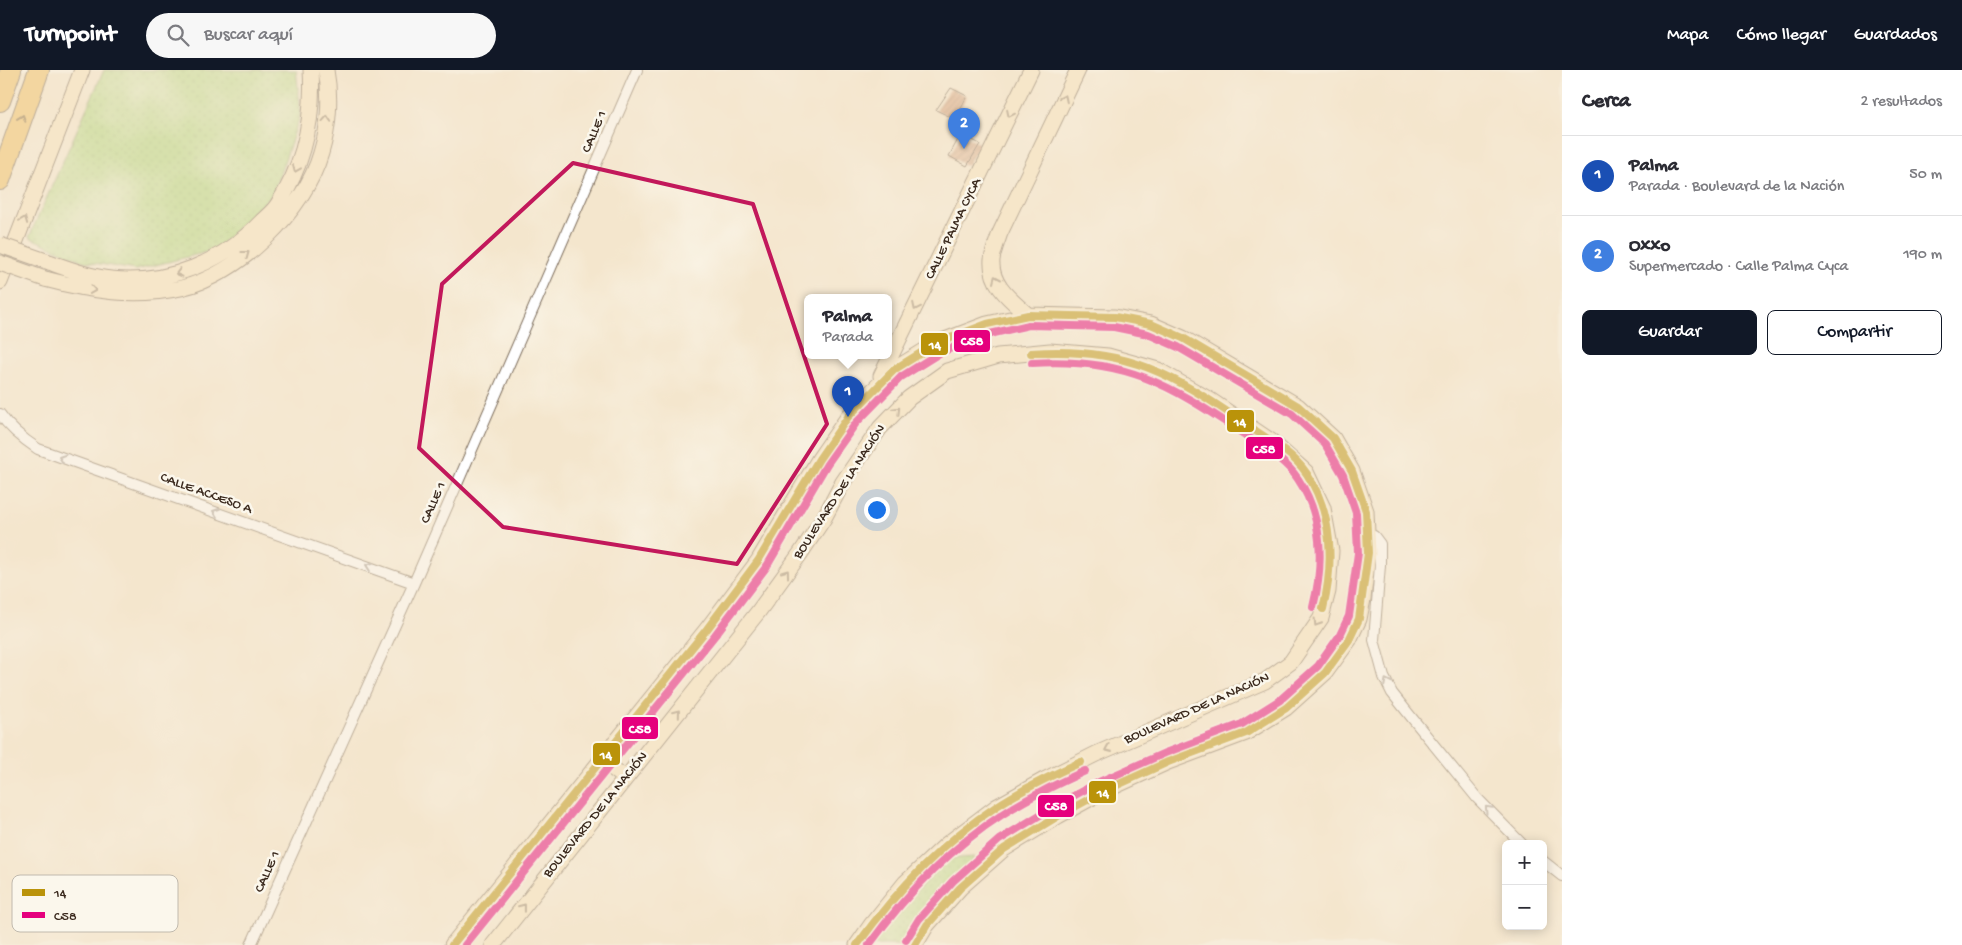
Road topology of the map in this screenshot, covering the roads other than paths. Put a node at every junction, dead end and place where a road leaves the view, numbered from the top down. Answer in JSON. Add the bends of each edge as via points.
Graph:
{"nodes":[{"id":1,"x":11,"y":70,"type":"edge"},
{"id":2,"x":39,"y":70,"type":"edge"},
{"id":3,"x":311,"y":70,"type":"edge"},
{"id":4,"x":326,"y":70,"type":"edge"},
{"id":5,"x":637,"y":70,"type":"edge"},
{"id":6,"x":1031,"y":70,"type":"edge"},
{"id":7,"x":1078,"y":70,"type":"edge"},
{"id":8,"x":82,"y":72,"type":"edge"},
{"id":9,"x":0,"y":101,"type":"edge"},
{"id":10,"x":0,"y":180,"type":"edge"},
{"id":11,"x":0,"y":245,"type":"edge"},
{"id":12,"x":0,"y":264,"type":"edge"},
{"id":13,"x":0,"y":282,"type":"edge"},
{"id":14,"x":1028,"y":315,"type":"junction"},
{"id":15,"x":892,"y":353,"type":"edge"},
{"id":16,"x":889,"y":359,"type":"edge"},
{"id":17,"x":875,"y":388,"type":"junction"},
{"id":18,"x":0,"y":414,"type":"edge"},
{"id":19,"x":1367,"y":533,"type":"junction"},
{"id":20,"x":414,"y":583,"type":"junction"},
{"id":21,"x":602,"y":760,"type":"junction"},
{"id":22,"x":625,"y":778,"type":"junction"},
{"id":23,"x":1518,"y":840,"type":"edge"},
{"id":24,"x":1547,"y":864,"type":"edge"},
{"id":25,"x":1562,"y":876,"type":"edge"},
{"id":26,"x":251,"y":945,"type":"edge"},
{"id":27,"x":452,"y":945,"type":"edge"},
{"id":28,"x":493,"y":945,"type":"edge"},
{"id":29,"x":857,"y":945,"type":"edge"},
{"id":30,"x":915,"y":945,"type":"edge"}],
"edges":[{"from":1,"to":9,"type":"highway"},
{"from":10,"to":2,"type":"highway","one_way":true},
{"from":3,"to":11,"type":"main road","one_way":true,"bridge":true,"via":[[312,105],[307,139],[296,170],[277,206],[249,235],[217,258],[182,273],[148,279],[112,279],[86,274]]},
{"from":12,"to":4,"type":"main road","one_way":true,"bridge":true,"via":[[89,290],[120,293],[152,293],[212,277],[259,244],[280,224],[310,179],[321,154],[327,126]]},
{"from":5,"to":20,"type":"street","name":"CALLE 1"},
{"from":6,"to":15,"type":"main road","name":"CALLE PALMA CYCA","one_way":true},
{"from":14,"to":7,"type":"main road","one_way":true,"via":[[1000,290],[992,272],[992,258],[1000,233]]},
{"from":13,"to":8,"type":"main road","one_way":true},
{"from":14,"to":17,"type":"main road","via":[[987,324],[937,344],[895,369]]},
{"from":14,"to":19,"type":"main road","via":[[1115,317],[1151,324],[1183,338],[1298,406],[1333,438],[1352,471],[1366,511]]},
{"from":16,"to":17,"type":"main road","name":"CALLE PALMA CYCA","one_way":true},
{"from":17,"to":21,"type":"main road","via":[[848,417],[819,458],[758,560]]},
{"from":20,"to":18,"type":"street","name":"CALLE ACCESO A","one_way":true,"via":[[38,449],[18,436]]},
{"from":23,"to":19,"type":"street","one_way":true,"via":[[1477,798],[1402,705],[1384,677],[1374,640],[1380,544]]},
{"from":19,"to":30,"type":"main road","via":[[1368,553],[1359,619],[1349,640],[1325,673],[1286,708],[1246,733],[1168,762],[1104,791],[1004,849],[960,888],[927,925]]},
{"from":20,"to":26,"type":"street","name":"CALLE 1"},
{"from":21,"to":22,"type":"main road"},
{"from":21,"to":27,"type":"main road"},
{"from":28,"to":22,"type":"main road","name":"BOULEVARD DE LA NACIÓN","one_way":true},
{"from":22,"to":29,"type":"main road","name":"BOULEVARD DE LA NACIÓN","one_way":true,"via":[[758,612],[824,518],[843,482],[880,428],[909,398],[947,371],[998,356],[1050,351],[1108,356],[1158,370],[1271,441],[1306,472],[1323,508],[1331,550],[1328,591],[1321,618],[1291,662],[1266,681],[1096,754],[996,807],[947,844],[905,883]]},
{"from":24,"to":25,"type":"street"}]}
